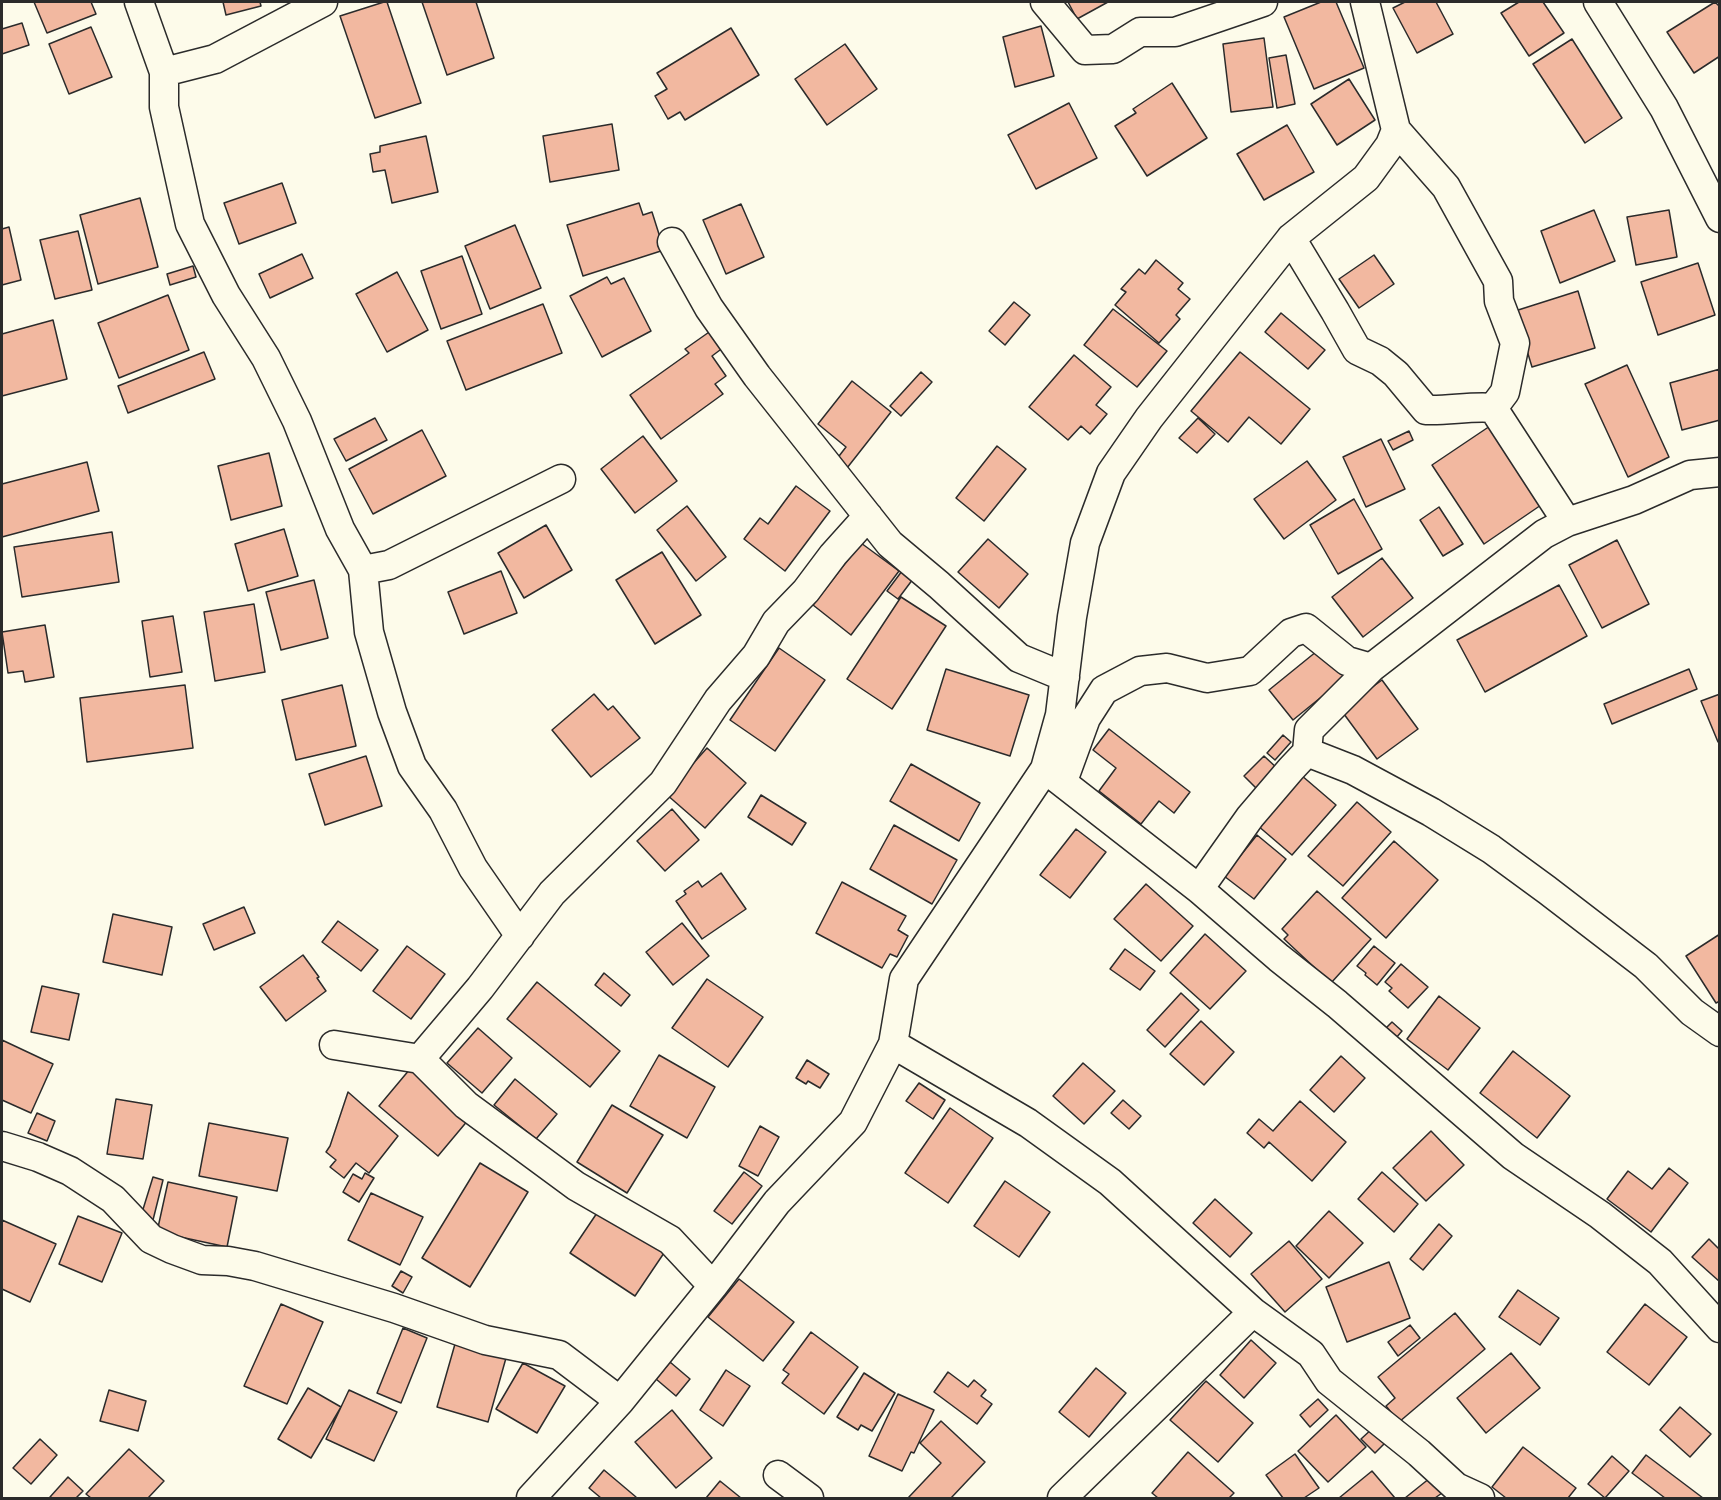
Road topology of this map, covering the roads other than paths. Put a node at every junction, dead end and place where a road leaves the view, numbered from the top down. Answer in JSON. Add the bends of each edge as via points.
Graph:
{"nodes":[{"id":1,"x":139,"y":2,"type":"edge"},
{"id":2,"x":323,"y":2,"type":"edge"},
{"id":3,"x":1046,"y":2,"type":"edge"},
{"id":4,"x":1263,"y":2,"type":"edge"},
{"id":5,"x":1365,"y":2,"type":"edge"},
{"id":6,"x":1598,"y":2,"type":"edge"},
{"id":7,"x":164,"y":72,"type":"junction"},
{"id":8,"x":1396,"y":130,"type":"junction"},
{"id":9,"x":1719,"y":218,"type":"edge"},
{"id":10,"x":1291,"y":238,"type":"junction"},
{"id":11,"x":672,"y":242,"type":"dead end"},
{"id":12,"x":1493,"y":408,"type":"junction"},
{"id":13,"x":1719,"y":472,"type":"edge"},
{"id":14,"x":561,"y":480,"type":"dead end"},
{"id":15,"x":868,"y":516,"type":"junction"},
{"id":16,"x":1568,"y":522,"type":"junction"},
{"id":17,"x":363,"y":570,"type":"junction"},
{"id":18,"x":1371,"y":668,"type":"junction"},
{"id":19,"x":1065,"y":677,"type":"junction"},
{"id":20,"x":1307,"y":752,"type":"junction"},
{"id":21,"x":1054,"y":775,"type":"junction"},
{"id":22,"x":1199,"y":889,"type":"junction"},
{"id":23,"x":520,"y":936,"type":"junction"},
{"id":24,"x":1719,"y":1032,"type":"edge"},
{"id":25,"x":893,"y":1044,"type":"junction"},
{"id":26,"x":334,"y":1045,"type":"dead end"},
{"id":27,"x":420,"y":1059,"type":"junction"},
{"id":28,"x":2,"y":1146,"type":"edge"},
{"id":29,"x":713,"y":1286,"type":"junction"},
{"id":30,"x":1253,"y":1312,"type":"junction"},
{"id":31,"x":1719,"y":1328,"type":"edge"},
{"id":32,"x":620,"y":1401,"type":"junction"},
{"id":33,"x":778,"y":1475,"type":"dead end"},
{"id":34,"x":531,"y":1498,"type":"edge"},
{"id":35,"x":809,"y":1498,"type":"edge"},
{"id":36,"x":1062,"y":1498,"type":"edge"},
{"id":37,"x":1480,"y":1498,"type":"edge"}],
"edges":[{"from":1,"to":7,"type":"street"},
{"from":2,"to":7,"type":"street","via":[[215,59]]},
{"from":3,"to":4,"type":"street","via":[[1086,50],[1113,49],[1140,32],[1175,32]]},
{"from":5,"to":8,"type":"street"},
{"from":6,"to":9,"type":"street","via":[[1664,108]]},
{"from":7,"to":17,"type":"street","via":[[164,107],[190,224],[226,295],[266,358],[297,421],[340,529]]},
{"from":8,"to":10,"type":"street","via":[[1366,178]]},
{"from":8,"to":12,"type":"street","via":[[1446,187],[1498,281],[1499,301],[1515,343],[1505,392]]},
{"from":10,"to":12,"type":"street","via":[[1357,350],[1396,374],[1426,410]]},
{"from":10,"to":19,"type":"street","via":[[1149,418],[1111,473],[1085,543]]},
{"from":11,"to":15,"type":"street","via":[[709,308],[757,376]]},
{"from":12,"to":16,"type":"street"},
{"from":13,"to":16,"type":"street","via":[[1690,475],[1634,500]]},
{"from":14,"to":17,"type":"street","via":[[389,565]]},
{"from":15,"to":19,"type":"street","via":[[890,544],[1019,658]]},
{"from":15,"to":23,"type":"street","via":[[776,622],[756,656],[718,700],[663,783],[552,893]]},
{"from":16,"to":18,"type":"street","via":[[1544,534]]},
{"from":17,"to":23,"type":"street","via":[[369,632],[412,766],[443,810],[473,868]]},
{"from":18,"to":20,"type":"street","via":[[1309,730]]},
{"from":18,"to":21,"type":"street","via":[[1347,662],[1306,628],[1291,633],[1250,671],[1207,678],[1167,668],[1140,671],[1104,690]]},
{"from":19,"to":21,"type":"street"},
{"from":20,"to":22,"type":"street","via":[[1250,816]]},
{"from":20,"to":24,"type":"street","via":[[1353,770],[1491,849],[1646,966],[1692,1012]]},
{"from":21,"to":22,"type":"street"},
{"from":21,"to":25,"type":"street","via":[[904,980]]},
{"from":22,"to":31,"type":"street","via":[[1513,1156],[1660,1262]]},
{"from":23,"to":27,"type":"street"},
{"from":25,"to":29,"type":"street","via":[[853,1122],[777,1202]]},
{"from":25,"to":30,"type":"street","via":[[1028,1124],[1110,1182]]},
{"from":26,"to":27,"type":"street"},
{"from":27,"to":29,"type":"street","via":[[466,1105],[576,1186],[670,1240]]},
{"from":28,"to":32,"type":"street","via":[[70,1171],[113,1200],[151,1239],[172,1249],[202,1260],[264,1268],[485,1340],[559,1355]]},
{"from":29,"to":32,"type":"street"},
{"from":30,"to":36,"type":"street"},
{"from":30,"to":37,"type":"street","via":[[1311,1354],[1329,1381],[1456,1487]]},
{"from":32,"to":34,"type":"street"},
{"from":33,"to":35,"type":"street"}]}
